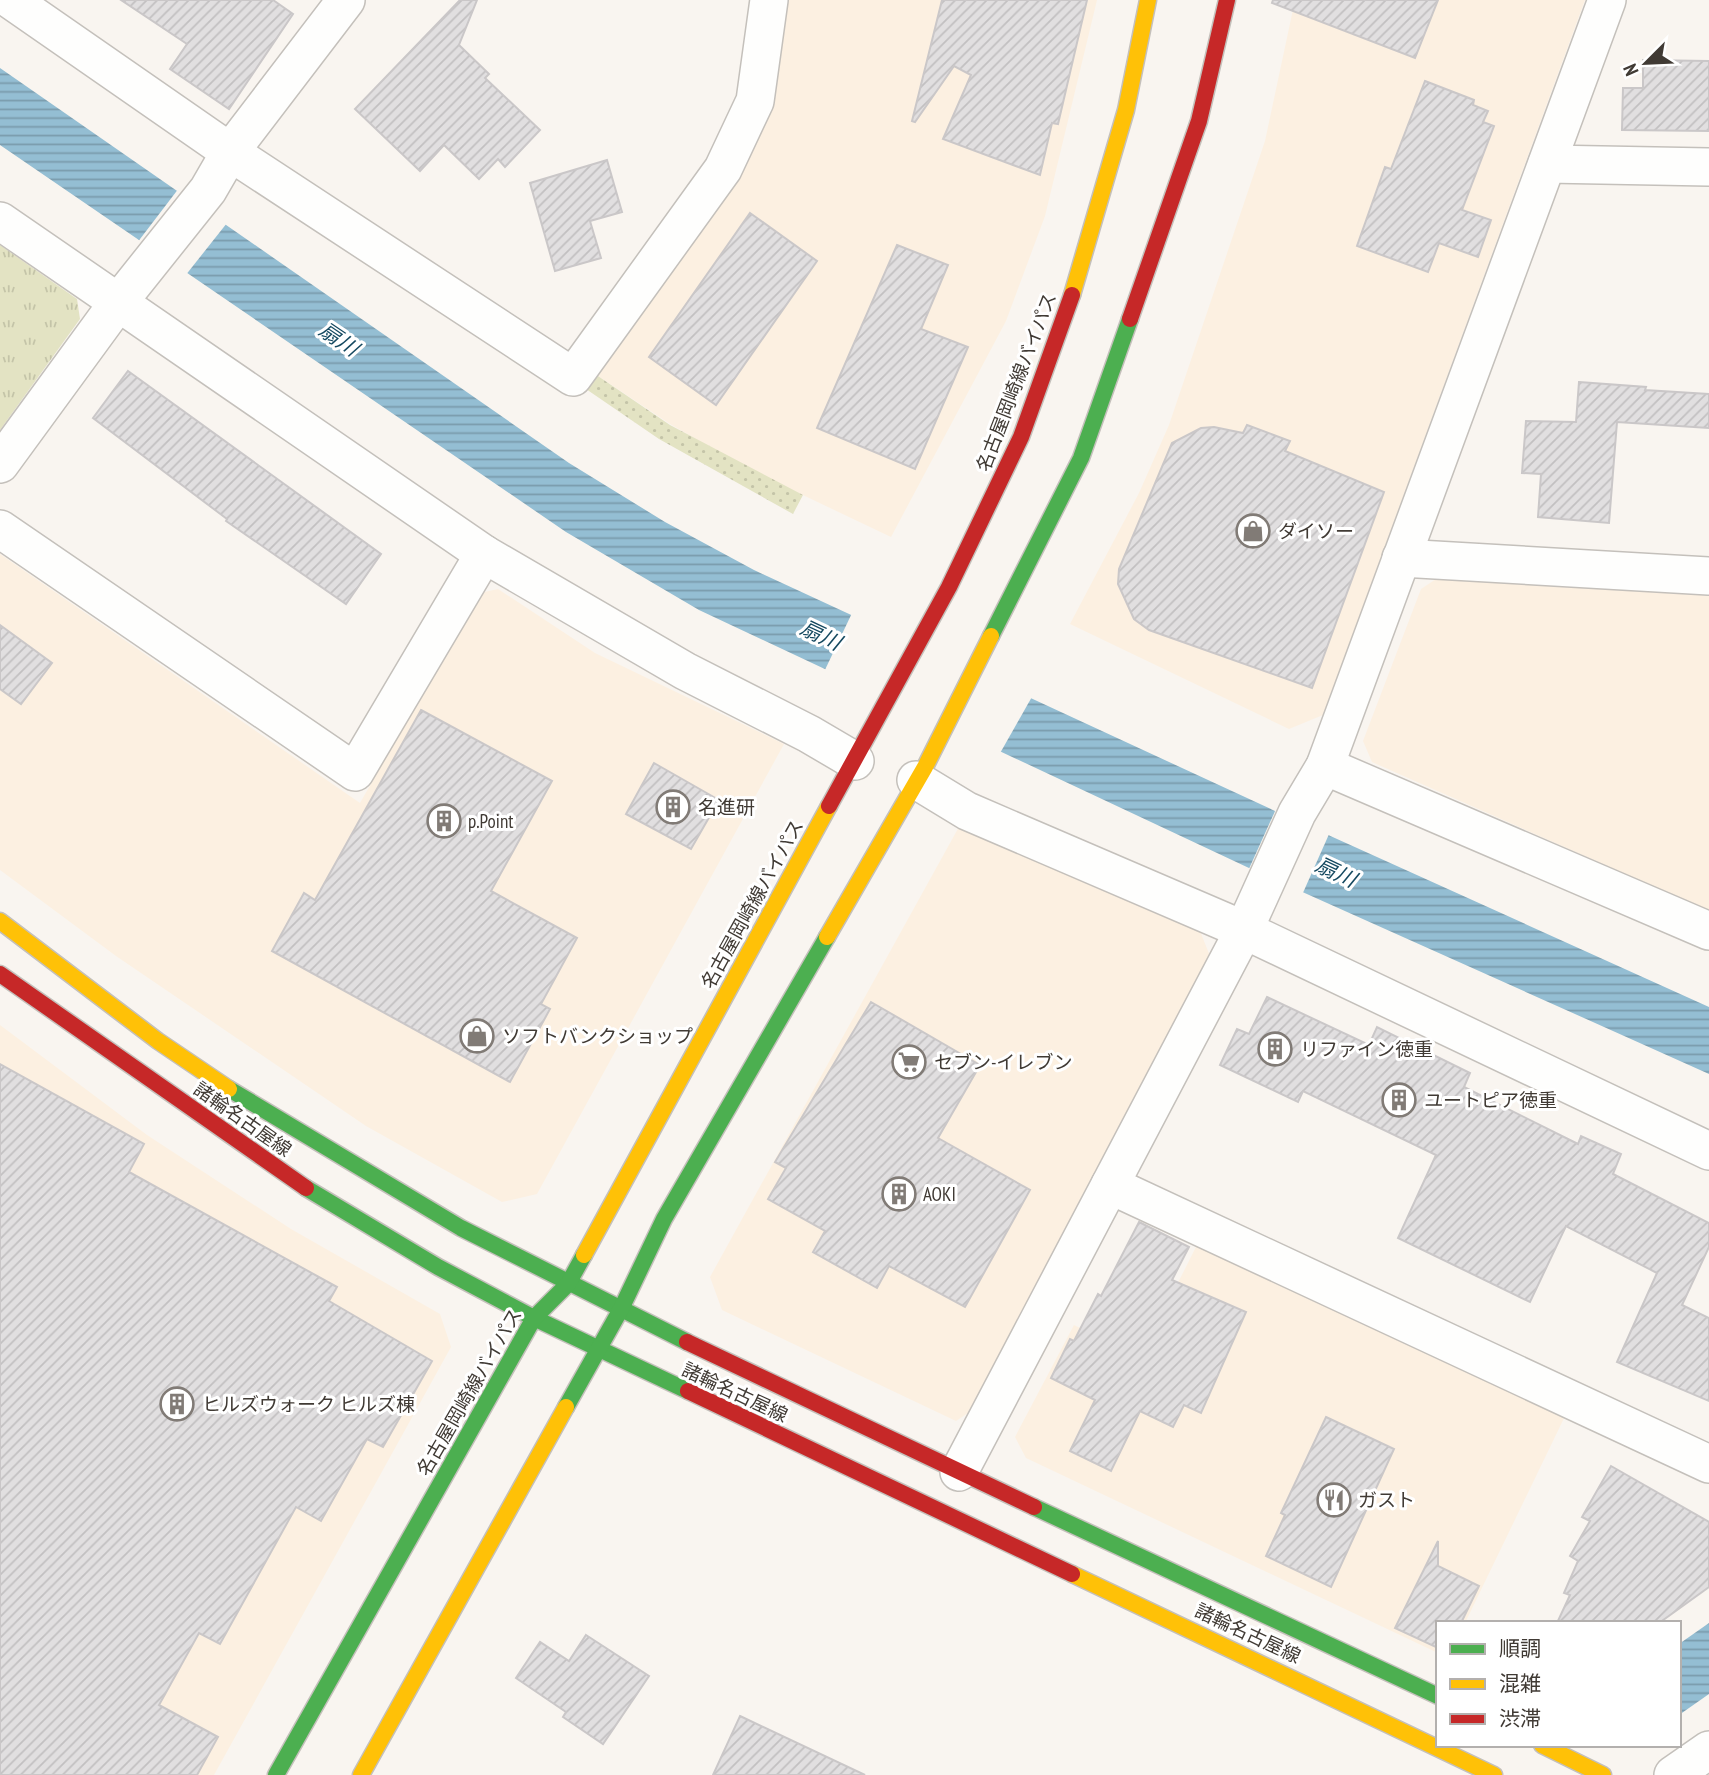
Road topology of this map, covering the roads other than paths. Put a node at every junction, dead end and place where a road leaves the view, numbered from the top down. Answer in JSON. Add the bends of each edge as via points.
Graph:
{"nodes":[{"id":1,"x":11,"y":0,"type":"edge"},
{"id":2,"x":346,"y":0,"type":"edge"},
{"id":3,"x":769,"y":0,"type":"edge"},
{"id":4,"x":1148,"y":0,"type":"edge"},
{"id":5,"x":1227,"y":0,"type":"edge"},
{"id":6,"x":1607,"y":0,"type":"edge"},
{"id":7,"x":230,"y":152,"type":"junction"},
{"id":8,"x":1547,"y":164,"type":"junction"},
{"id":9,"x":1709,"y":167,"type":"edge"},
{"id":10,"x":0,"y":221,"type":"edge"},
{"id":11,"x":117,"y":304,"type":"junction"},
{"id":12,"x":0,"y":464,"type":"edge"},
{"id":13,"x":0,"y":529,"type":"edge"},
{"id":14,"x":484,"y":554,"type":"junction"},
{"id":15,"x":1401,"y":558,"type":"junction"},
{"id":16,"x":1709,"y":576,"type":"edge"},
{"id":17,"x":860,"y":752,"type":"junction"},
{"id":18,"x":1325,"y":766,"type":"junction"},
{"id":19,"x":920,"y":773,"type":"junction"},
{"id":20,"x":0,"y":921,"type":"edge"},
{"id":21,"x":1244,"y":930,"type":"junction"},
{"id":22,"x":1709,"y":931,"type":"edge"},
{"id":23,"x":0,"y":974,"type":"edge"},
{"id":24,"x":1709,"y":1152,"type":"edge"},
{"id":25,"x":1110,"y":1185,"type":"junction"},
{"id":26,"x":568,"y":1284,"type":"junction"},
{"id":27,"x":621,"y":1309,"type":"junction"},
{"id":28,"x":534,"y":1318,"type":"junction"},
{"id":29,"x":598,"y":1349,"type":"junction"},
{"id":30,"x":1709,"y":1464,"type":"edge"},
{"id":31,"x":959,"y":1472,"type":"junction"},
{"id":32,"x":1436,"y":1695,"type":"edge"},
{"id":33,"x":1546,"y":1747,"type":"edge"},
{"id":34,"x":1709,"y":1750,"type":"edge"},
{"id":35,"x":276,"y":1775,"type":"edge"},
{"id":36,"x":361,"y":1775,"type":"edge"},
{"id":37,"x":1494,"y":1775,"type":"edge"},
{"id":38,"x":1603,"y":1775,"type":"edge"},
{"id":39,"x":1672,"y":1775,"type":"edge"}],
"edges":[{"from":1,"to":7,"type":"street"},
{"from":2,"to":7,"type":"street"},
{"from":3,"to":7,"type":"street","via":[[755,101],[723,169],[573,377]]},
{"from":4,"to":17,"type":"main road","name":"名古屋岡崎線バイパス","via":[[1126,110],[1082,268],[1021,437],[949,587]]},
{"from":5,"to":19,"type":"main road","via":[[1199,121],[1081,458]]},
{"from":6,"to":8,"type":"street"},
{"from":7,"to":11,"type":"street","via":[[201,199]]},
{"from":8,"to":9,"type":"street"},
{"from":8,"to":15,"type":"street"},
{"from":10,"to":11,"type":"street"},
{"from":11,"to":12,"type":"street"},
{"from":11,"to":14,"type":"street"},
{"from":13,"to":14,"type":"street","via":[[355,772]]},
{"from":14,"to":17,"type":"street","via":[[685,671],[809,734]]},
{"from":15,"to":16,"type":"street"},
{"from":15,"to":18,"type":"street"},
{"from":17,"to":26,"type":"main road","name":"名古屋岡崎線バイパス"},
{"from":18,"to":21,"type":"street","via":[[1297,813]]},
{"from":18,"to":22,"type":"street"},
{"from":19,"to":21,"type":"street","via":[[967,811]]},
{"from":19,"to":27,"type":"main road","via":[[664,1219]]},
{"from":20,"to":26,"type":"main road","name":"諸輪名古屋線","via":[[158,1041],[244,1099],[461,1228]]},
{"from":21,"to":24,"type":"street"},
{"from":21,"to":25,"type":"street"},
{"from":23,"to":28,"type":"main road","name":"諸輪名古屋線","via":[[296,1182]]},
{"from":25,"to":30,"type":"street"},
{"from":25,"to":31,"type":"street"},
{"from":26,"to":27,"type":"main road","name":"諸輪名古屋線"},
{"from":26,"to":28,"type":"main road","name":"名古屋岡崎線バイパス"},
{"from":27,"to":29,"type":"main road"},
{"from":27,"to":31,"type":"main road","name":"諸輪名古屋線"},
{"from":28,"to":29,"type":"main road","name":"諸輪名古屋線"},
{"from":28,"to":35,"type":"main road","name":"名古屋岡崎線バイパス"},
{"from":29,"to":36,"type":"main road"},
{"from":29,"to":37,"type":"main road","name":"諸輪名古屋線"},
{"from":31,"to":32,"type":"main road","name":"諸輪名古屋線"},
{"from":33,"to":38,"type":"main road"},
{"from":34,"to":39,"type":"street"}]}
